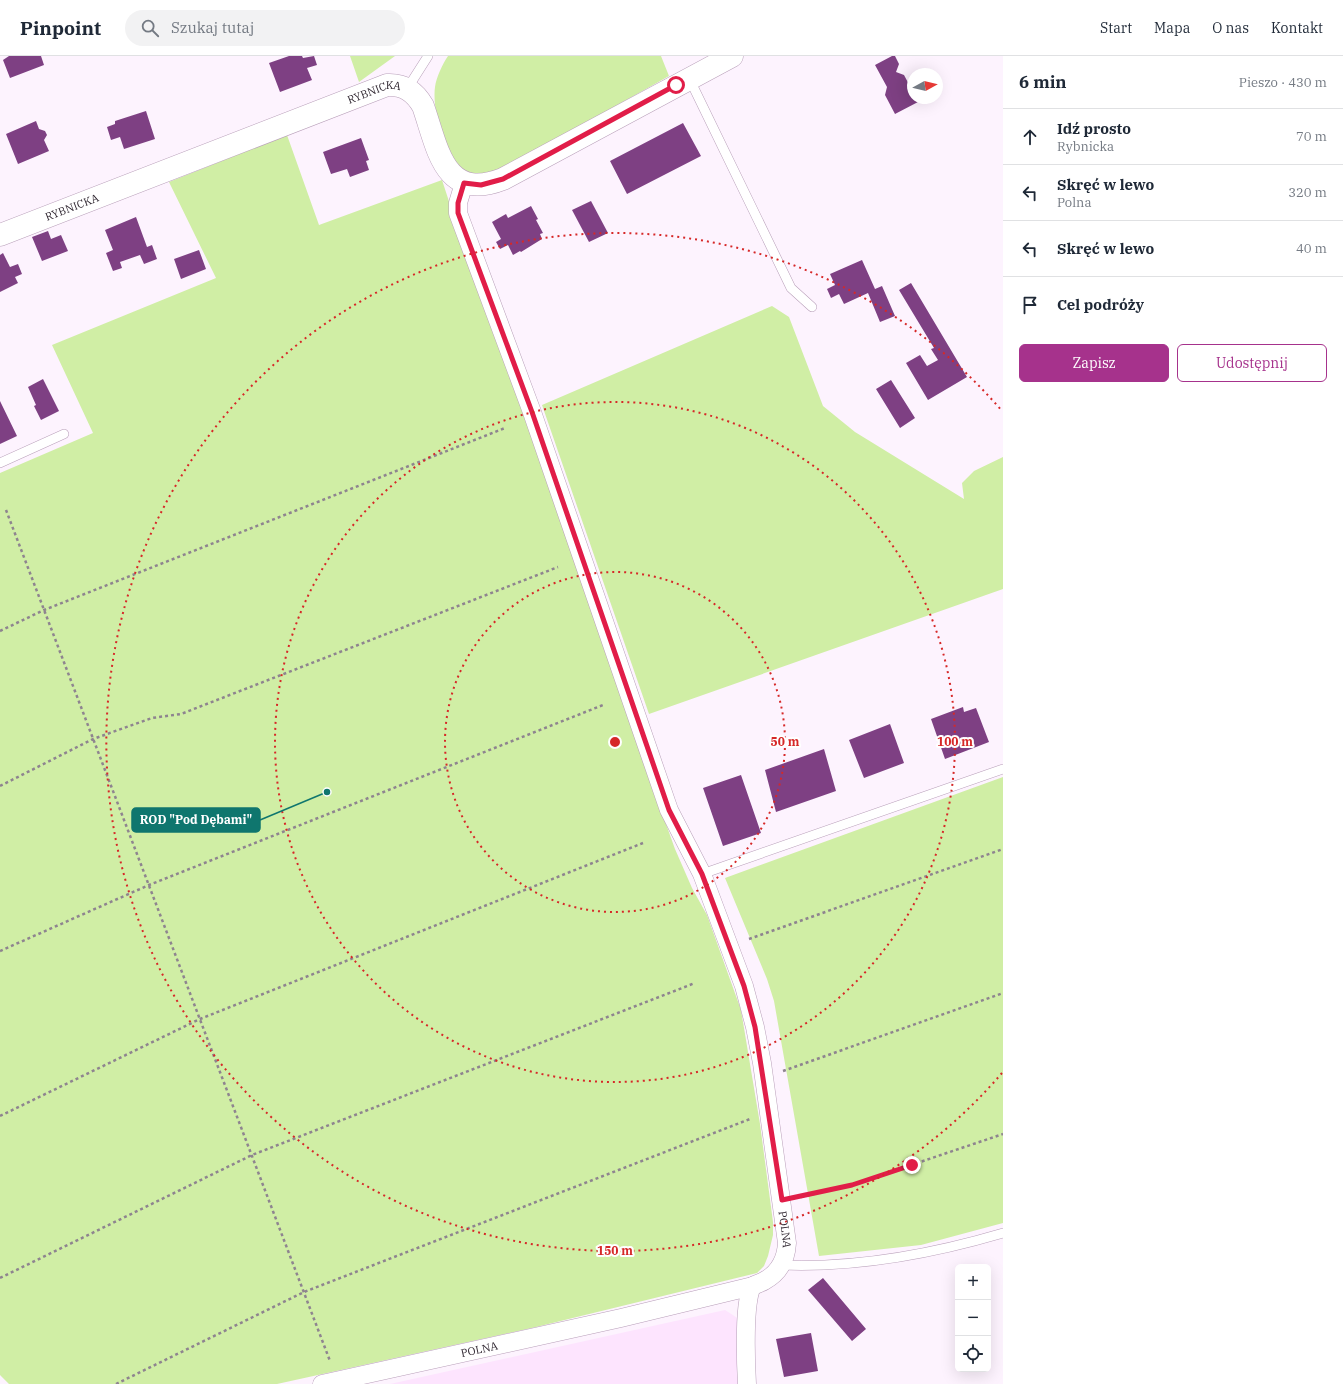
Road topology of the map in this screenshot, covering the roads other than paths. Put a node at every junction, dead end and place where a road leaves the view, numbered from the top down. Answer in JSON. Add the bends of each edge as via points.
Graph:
{"nodes":[{"id":1,"x":428,"y":56,"type":"edge"},
{"id":2,"x":732,"y":56,"type":"edge"},
{"id":3,"x":689,"y":78,"type":"junction"},
{"id":4,"x":407,"y":89,"type":"junction"},
{"id":5,"x":464,"y":183,"type":"junction"},
{"id":6,"x":0,"y":235,"type":"edge"},
{"id":7,"x":812,"y":307,"type":"dead end"},
{"id":8,"x":64,"y":434,"type":"dead end"},
{"id":9,"x":0,"y":463,"type":"edge"},
{"id":10,"x":1003,"y":769,"type":"edge"},
{"id":11,"x":702,"y":874,"type":"junction"},
{"id":12,"x":1003,"y":1233,"type":"edge"},
{"id":13,"x":781,"y":1265,"type":"junction"},
{"id":14,"x":753,"y":1286,"type":"junction"},
{"id":15,"x":330,"y":1382,"type":"edge"},
{"id":16,"x":747,"y":1384,"type":"edge"}],
"edges":[{"from":1,"to":4,"type":"lane"},
{"from":2,"to":3,"type":"street"},
{"from":3,"to":5,"type":"street","via":[[503,179],[481,185]]},
{"from":3,"to":7,"type":"lane","via":[[791,288]]},
{"from":4,"to":5,"type":"street","name":"RYBNICKA","via":[[423,106],[446,168],[454,178]]},
{"from":4,"to":6,"type":"street","name":"RYBNICKA","via":[[393,85],[380,87]]},
{"from":5,"to":11,"type":"street","name":"POLNA","via":[[458,213],[529,405],[669,810]]},
{"from":8,"to":9,"type":"lane"},
{"from":10,"to":11,"type":"lane"},
{"from":11,"to":13,"type":"street","name":"POLNA","via":[[750,1003],[782,1200],[787,1243]]},
{"from":12,"to":13,"type":"lane","via":[[951,1247],[869,1261],[805,1266]]},
{"from":13,"to":14,"type":"street","name":"POLNA","via":[[772,1276]]},
{"from":14,"to":15,"type":"street","name":"POLNA"},
{"from":14,"to":16,"type":"street","via":[[747,1303]]}]}
